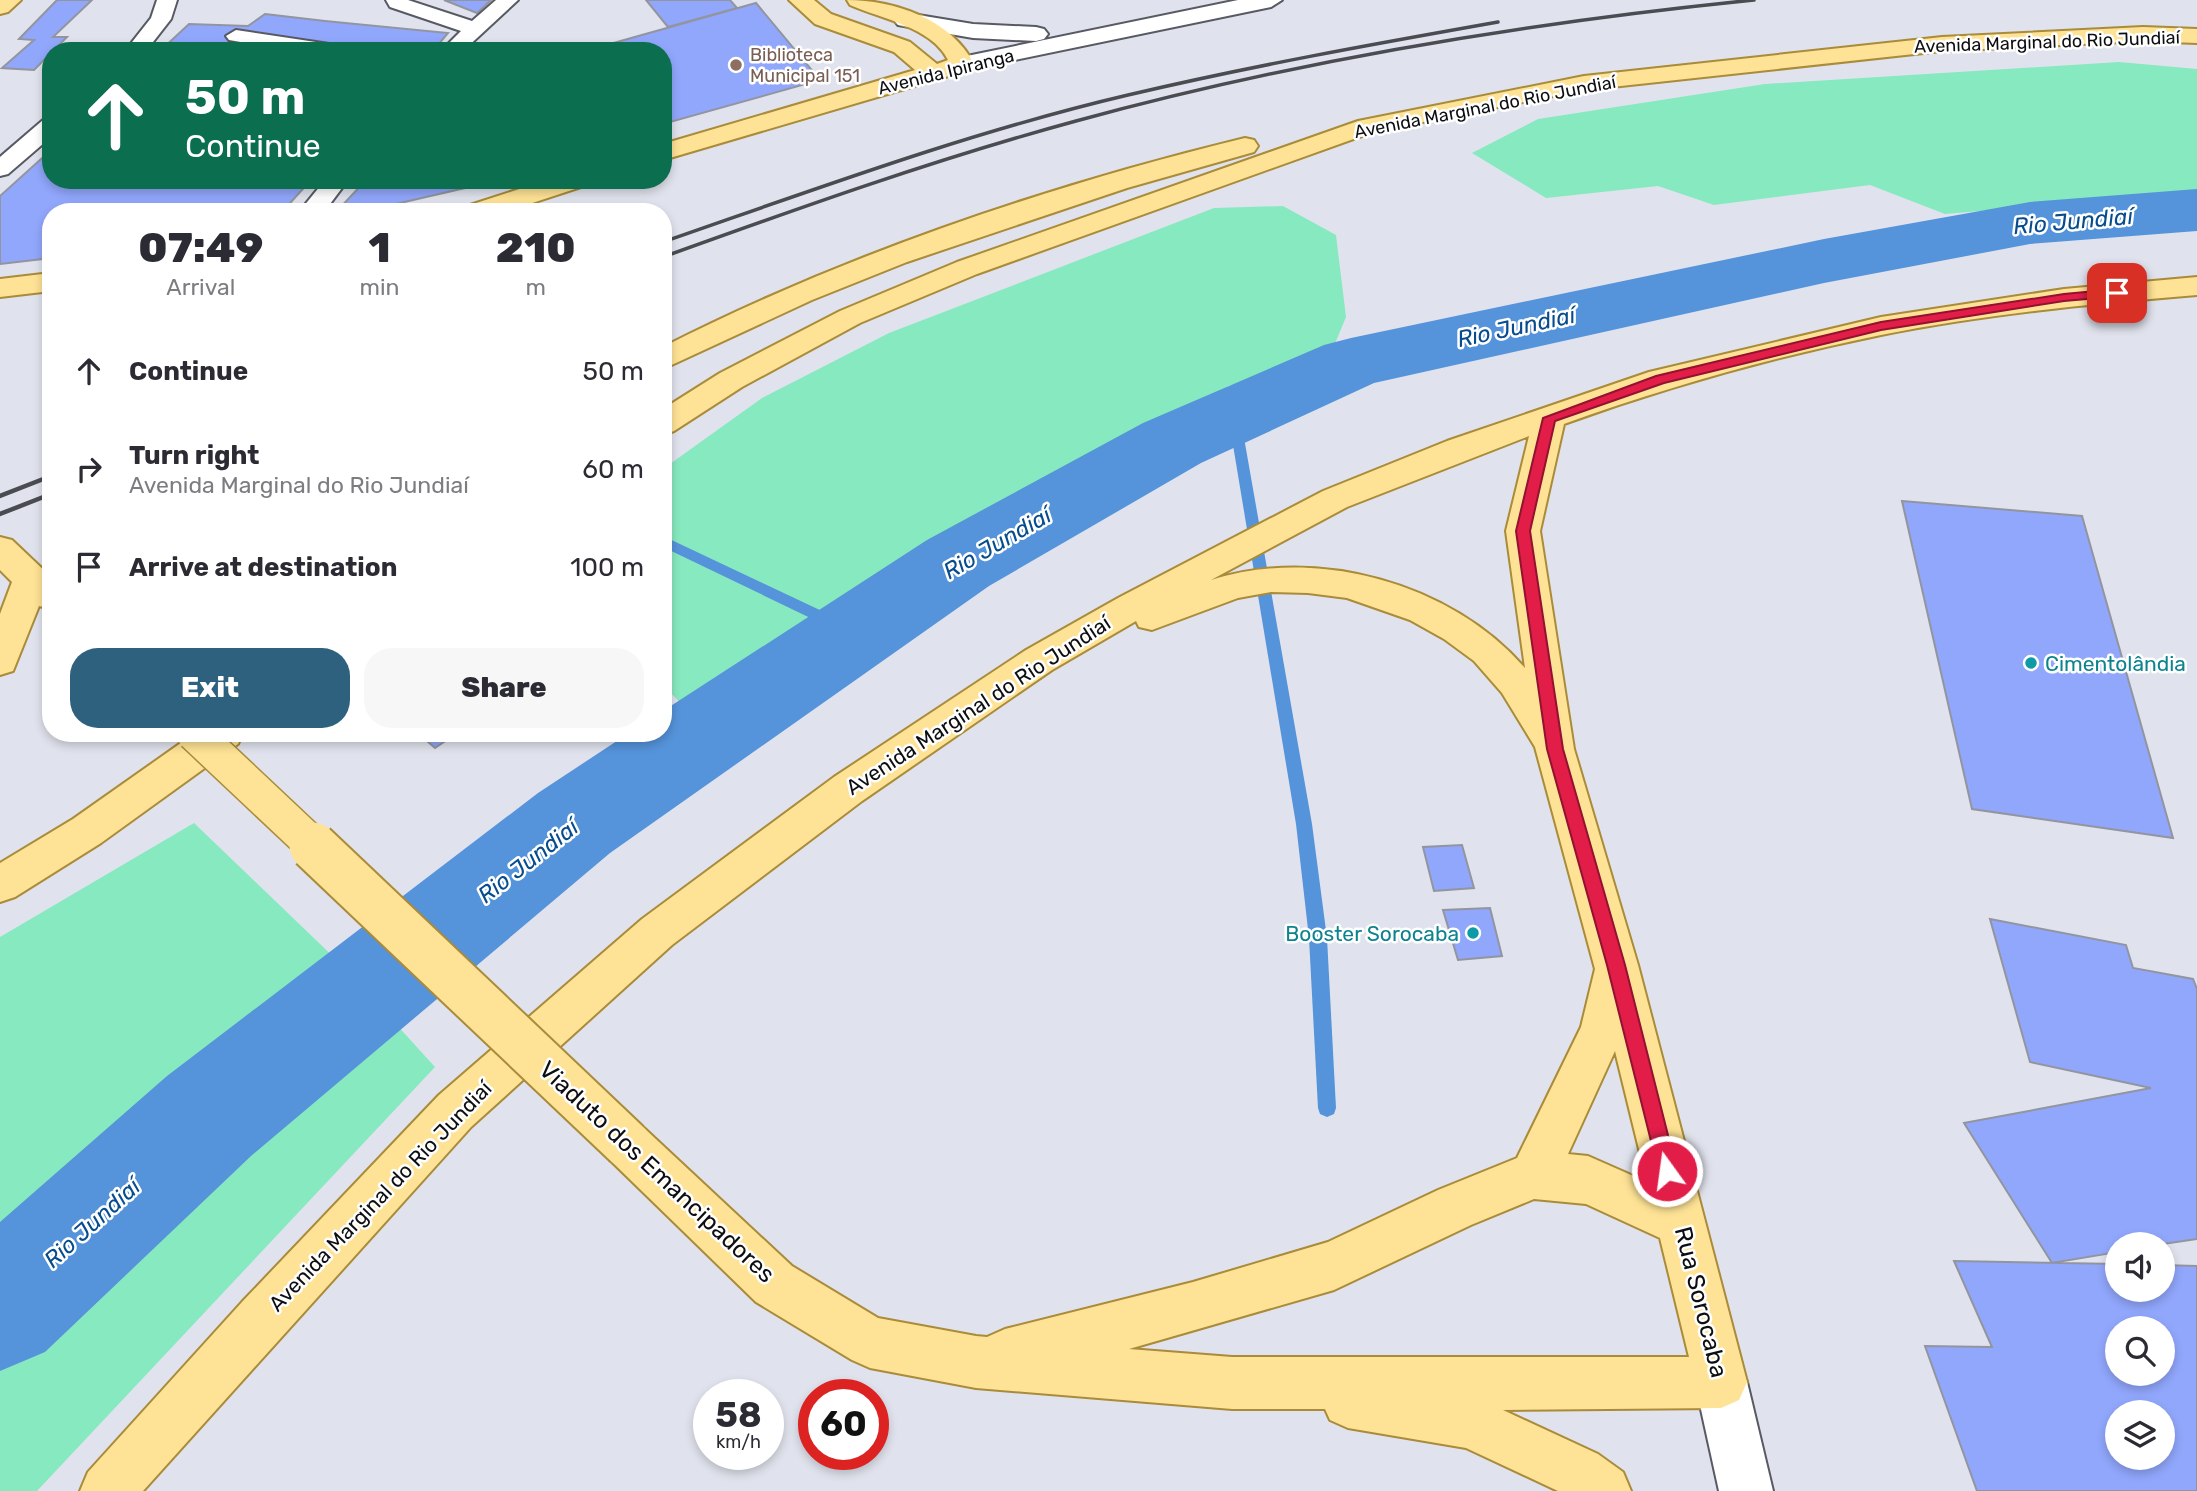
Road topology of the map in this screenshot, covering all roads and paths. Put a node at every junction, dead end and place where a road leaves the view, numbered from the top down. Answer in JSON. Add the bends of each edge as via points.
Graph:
{"nodes":[{"id":1,"x":10,"y":0,"type":"edge"},
{"id":2,"x":167,"y":0,"type":"edge"},
{"id":3,"x":396,"y":0,"type":"edge"},
{"id":4,"x":508,"y":0,"type":"edge"},
{"id":5,"x":800,"y":0,"type":"edge"},
{"id":6,"x":858,"y":0,"type":"edge"},
{"id":7,"x":1270,"y":0,"type":"edge"},
{"id":8,"x":0,"y":7,"type":"edge"},
{"id":9,"x":906,"y":20,"type":"junction"},
{"id":10,"x":1150,"y":24,"type":"junction"},
{"id":11,"x":475,"y":29,"type":"junction"},
{"id":12,"x":236,"y":36,"type":"dead end"},
{"id":13,"x":2197,"y":36,"type":"edge"},
{"id":14,"x":142,"y":42,"type":"edge"},
{"id":15,"x":276,"y":42,"type":"edge"},
{"id":16,"x":461,"y":42,"type":"edge"},
{"id":17,"x":962,"y":64,"type":"junction"},
{"id":18,"x":933,"y":73,"type":"junction"},
{"id":19,"x":1367,"y":126,"type":"junction"},
{"id":20,"x":42,"y":133,"type":"edge"},
{"id":21,"x":672,"y":149,"type":"edge"},
{"id":22,"x":0,"y":169,"type":"edge"},
{"id":23,"x":330,"y":189,"type":"edge"},
{"id":24,"x":547,"y":189,"type":"edge"},
{"id":25,"x":318,"y":203,"type":"edge"},
{"id":26,"x":505,"y":203,"type":"edge"},
{"id":27,"x":42,"y":283,"type":"edge"},
{"id":28,"x":2197,"y":286,"type":"edge"},
{"id":29,"x":0,"y":288,"type":"edge"},
{"id":30,"x":672,"y":355,"type":"edge"},
{"id":31,"x":672,"y":418,"type":"edge"},
{"id":32,"x":1549,"y":418,"type":"junction"},
{"id":33,"x":0,"y":549,"type":"edge"},
{"id":34,"x":42,"y":583,"type":"edge"},
{"id":35,"x":42,"y":588,"type":"edge"},
{"id":36,"x":0,"y":660,"type":"edge"},
{"id":37,"x":1039,"y":660,"type":"junction"},
{"id":38,"x":204,"y":742,"type":"edge"},
{"id":39,"x":211,"y":742,"type":"edge"},
{"id":40,"x":1555,"y":749,"type":"junction"},
{"id":41,"x":0,"y":884,"type":"edge"},
{"id":42,"x":1616,"y":965,"type":"junction"},
{"id":43,"x":1534,"y":1175,"type":"junction"},
{"id":44,"x":1680,"y":1222,"type":"junction"},
{"id":45,"x":976,"y":1362,"type":"junction"},
{"id":46,"x":1721,"y":1382,"type":"junction"},
{"id":47,"x":1231,"y":1383,"type":"junction"},
{"id":48,"x":107,"y":1491,"type":"edge"},
{"id":49,"x":1604,"y":1491,"type":"edge"},
{"id":50,"x":1746,"y":1491,"type":"edge"}],
"edges":[{"from":1,"to":8,"type":"main road"},
{"from":2,"to":14,"type":"lane","via":[[161,19]]},
{"from":3,"to":11,"type":"lane"},
{"from":4,"to":11,"type":"lane"},
{"from":5,"to":18,"type":"main road","via":[[823,19],[902,47]]},
{"from":6,"to":9,"type":"main road"},
{"from":7,"to":10,"type":"main road","name":"Avenida Ipiranga"},
{"from":9,"to":10,"type":"main road","name":"Avenida Ipiranga","via":[[1012,34]]},
{"from":9,"to":17,"type":"main road","via":[[949,44]]},
{"from":10,"to":17,"type":"main road","name":"Avenida Ipiranga"},
{"from":11,"to":16,"type":"lane"},
{"from":12,"to":15,"type":"lane"},
{"from":13,"to":19,"type":"main road","name":"Avenida Marginal do Rio Jundiaí","via":[[2143,34],[1929,45],[1584,83]]},
{"from":17,"to":18,"type":"main road","name":"Avenida Ipiranga"},
{"from":18,"to":21,"type":"main road","name":"Avenida Ipiranga"},
{"from":19,"to":30,"type":"main road","via":[[1299,134],[1221,152],[951,236],[825,284]]},
{"from":19,"to":31,"type":"main road","name":"Avenida Marginal do Rio Jundiaí","via":[[967,268],[850,317],[731,380]]},
{"from":20,"to":22,"type":"lane"},
{"from":23,"to":25,"type":"lane"},
{"from":24,"to":26,"type":"main road"},
{"from":27,"to":29,"type":"main road"},
{"from":28,"to":32,"type":"main road","name":"Avenida Marginal do Rio Jundiaí","via":[[2064,298],[1881,326],[1660,379]]},
{"from":32,"to":37,"type":"main road","name":"Avenida Marginal do Rio Jundiaí","via":[[1335,499]]},
{"from":32,"to":40,"type":"main road","via":[[1523,531]]},
{"from":33,"to":34,"type":"main road"},
{"from":35,"to":36,"type":"main road"},
{"from":37,"to":40,"type":"main road","via":[[1238,585],[1286,578],[1335,583],[1412,605],[1478,644],[1510,675]]},
{"from":37,"to":48,"type":"main road","name":"Avenida Marginal do Rio Jundiaí","via":[[848,789],[657,932],[466,1102],[260,1320]]},
{"from":38,"to":45,"type":"main road","name":"Viaduto dos Emancipadores","bridge":true,"via":[[774,1284],[870,1342]]},
{"from":39,"to":41,"type":"main road","via":[[87,831]]},
{"from":40,"to":42,"type":"main road","name":"Rua Sorocaba"},
{"from":42,"to":43,"type":"main road","via":[[1603,1029]]},
{"from":42,"to":44,"type":"main road","name":"Rua Sorocaba"},
{"from":43,"to":44,"type":"main road","via":[[1588,1180]]},
{"from":43,"to":45,"type":"main road","via":[[1334,1265],[1194,1307]]},
{"from":44,"to":46,"type":"main road","name":"Rua Sorocaba"},
{"from":45,"to":47,"type":"main road","name":"Viaduto dos Emancipadores"},
{"from":46,"to":47,"type":"main road"},
{"from":46,"to":50,"type":"main road","name":"Rua Sorocaba"},
{"from":47,"to":49,"type":"main road","via":[[1469,1422],[1579,1473]]}]}
